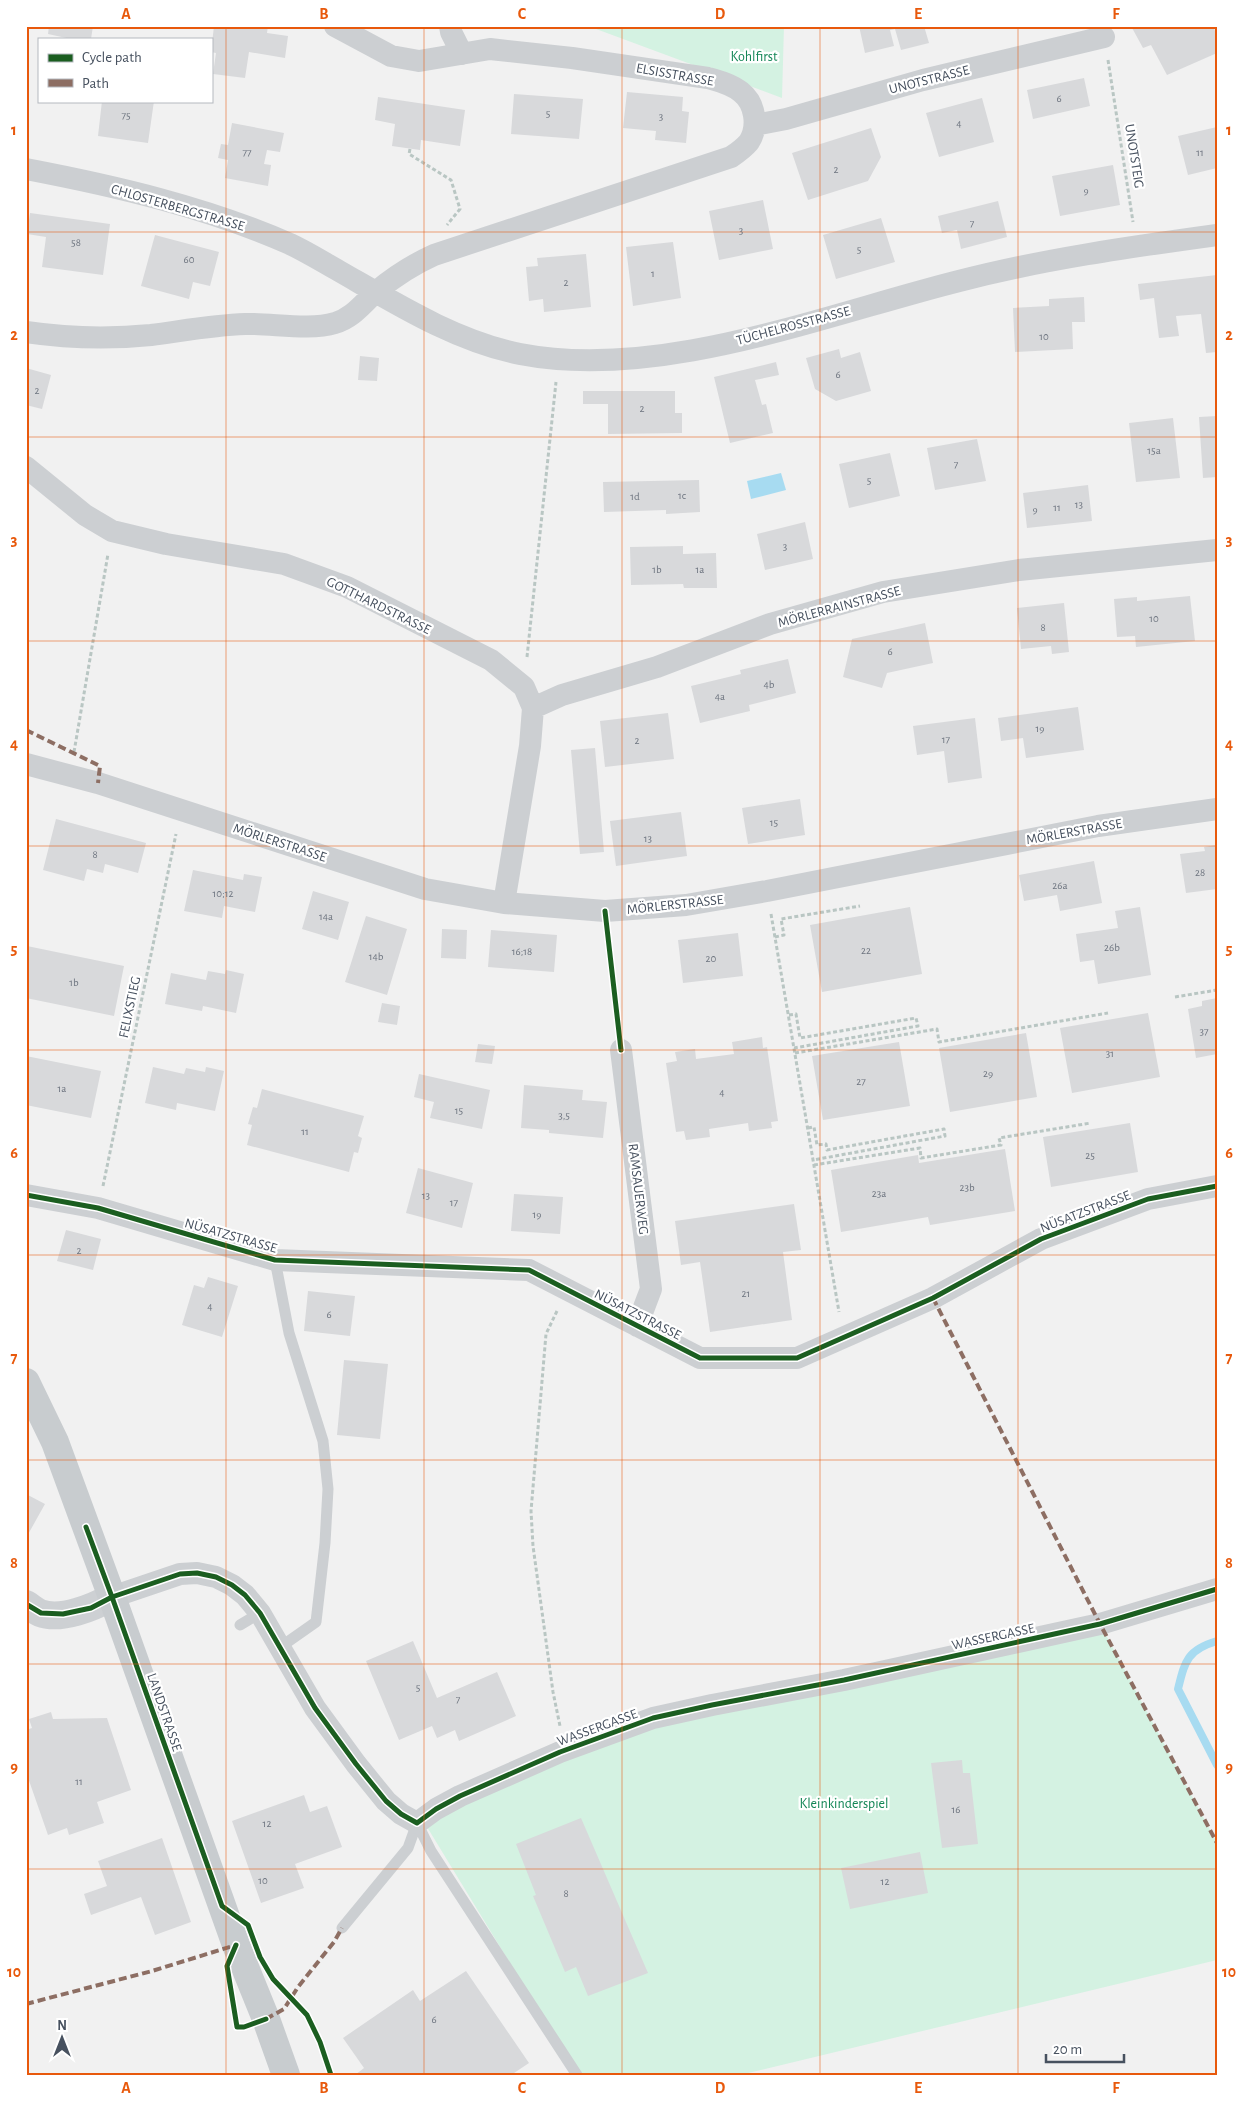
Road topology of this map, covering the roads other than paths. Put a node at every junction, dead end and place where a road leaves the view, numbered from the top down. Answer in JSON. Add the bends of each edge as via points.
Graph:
{"nodes":[{"id":1,"x":335,"y":26,"type":"edge"},
{"id":2,"x":450,"y":26,"type":"edge"},
{"id":3,"x":1104,"y":37,"type":"dead end"},
{"id":4,"x":462,"y":54,"type":"junction"},
{"id":5,"x":755,"y":125,"type":"junction"},
{"id":6,"x":26,"y":169,"type":"edge"},
{"id":7,"x":1217,"y":235,"type":"edge"},
{"id":8,"x":376,"y":292,"type":"junction"},
{"id":9,"x":26,"y":332,"type":"edge"},
{"id":10,"x":26,"y":467,"type":"edge"},
{"id":11,"x":1217,"y":550,"type":"edge"},
{"id":12,"x":533,"y":708,"type":"junction"},
{"id":13,"x":26,"y":764,"type":"edge"},
{"id":14,"x":1217,"y":808,"type":"edge"},
{"id":15,"x":504,"y":902,"type":"junction"},
{"id":16,"x":621,"y":1050,"type":"dead end"},
{"id":17,"x":1217,"y":1186,"type":"edge"},
{"id":18,"x":26,"y":1195,"type":"edge"},
{"id":19,"x":275,"y":1260,"type":"junction"},
{"id":20,"x":637,"y":1326,"type":"junction"},
{"id":21,"x":26,"y":1382,"type":"edge"},
{"id":22,"x":1217,"y":1589,"type":"edge"},
{"id":23,"x":112,"y":1597,"type":"junction"},
{"id":24,"x":26,"y":1604,"type":"edge"},
{"id":25,"x":260,"y":1613,"type":"junction"},
{"id":26,"x":240,"y":1625,"type":"dead end"},
{"id":27,"x":279,"y":1648,"type":"junction"},
{"id":28,"x":417,"y":1823,"type":"junction"},
{"id":29,"x":342,"y":1928,"type":"dead end"},
{"id":30,"x":286,"y":2075,"type":"edge"},
{"id":31,"x":577,"y":2075,"type":"edge"}],
"edges":[{"from":1,"to":4,"type":"street","name":"ELSISSTRASSE","via":[[391,56],[419,61]]},
{"from":2,"to":4,"type":"street"},
{"from":3,"to":5,"type":"street","name":"UNOTSTRASSE","via":[[923,80]]},
{"from":4,"to":5,"type":"street","name":"ELSISSTRASSE","via":[[490,49],[708,78],[741,92],[750,104]]},
{"from":5,"to":8,"type":"street","via":[[748,143],[731,157],[434,255],[409,266]]},
{"from":6,"to":8,"type":"street","name":"CHLOSTERBERGSTRASSE","via":[[220,216],[292,245]]},
{"from":7,"to":8,"type":"street","name":"TÜCHELROSSTRASSE","via":[[1050,260],[969,278],[757,336],[667,355],[611,360],[559,359],[518,353],[428,320]]},
{"from":8,"to":9,"type":"street","via":[[350,317],[322,326],[233,324],[149,335],[102,337]]},
{"from":10,"to":12,"type":"street","name":"GOTTHARDSTRASSE","via":[[85,515],[112,531],[166,544],[284,564],[347,587],[491,660],[524,687]]},
{"from":11,"to":12,"type":"street","name":"MÖRLERRAINSTRASSE","via":[[1019,570],[883,592],[770,624],[657,667],[562,695]]},
{"from":12,"to":15,"type":"street","name":"GOTTHARDSTRASSE","via":[[530,746]]},
{"from":13,"to":15,"type":"street","name":"MÖRLERSTRASSE","via":[[98,783],[425,889]]},
{"from":14,"to":15,"type":"street","name":"MÖRLERSTRASSE","via":[[1098,826],[686,905],[605,911]]},
{"from":16,"to":20,"type":"street","name":"RAMSAUERWEG","via":[[651,1289]]},
{"from":17,"to":20,"type":"street","name":"NÜSATZSTRASSE","via":[[1148,1199],[1041,1240],[933,1298],[797,1358],[700,1358]]},
{"from":18,"to":19,"type":"street","name":"NÜSATZSTRASSE","via":[[98,1208]]},
{"from":19,"to":20,"type":"street","name":"NÜSATZSTRASSE","via":[[529,1270]]},
{"from":19,"to":27,"type":"lane","via":[[289,1333],[323,1441],[328,1489],[316,1622]]},
{"from":21,"to":23,"type":"main road","name":"LANDSTRASSE","via":[[55,1442]]},
{"from":22,"to":28,"type":"street","name":"WASSERGASSE","via":[[1100,1624],[653,1718],[565,1750],[460,1796]]},
{"from":23,"to":24,"type":"street","via":[[91,1608],[63,1614],[41,1613]]},
{"from":23,"to":25,"type":"street","via":[[165,1578],[197,1573],[232,1585]]},
{"from":23,"to":30,"type":"main road","name":"LANDSTRASSE","via":[[236,1945]]},
{"from":25,"to":26,"type":"lane"},
{"from":25,"to":27,"type":"street"},
{"from":27,"to":28,"type":"street","via":[[315,1708],[356,1764],[386,1801]]},
{"from":28,"to":29,"type":"lane","via":[[408,1848]]},
{"from":28,"to":31,"type":"lane","via":[[431,1850]]}]}
